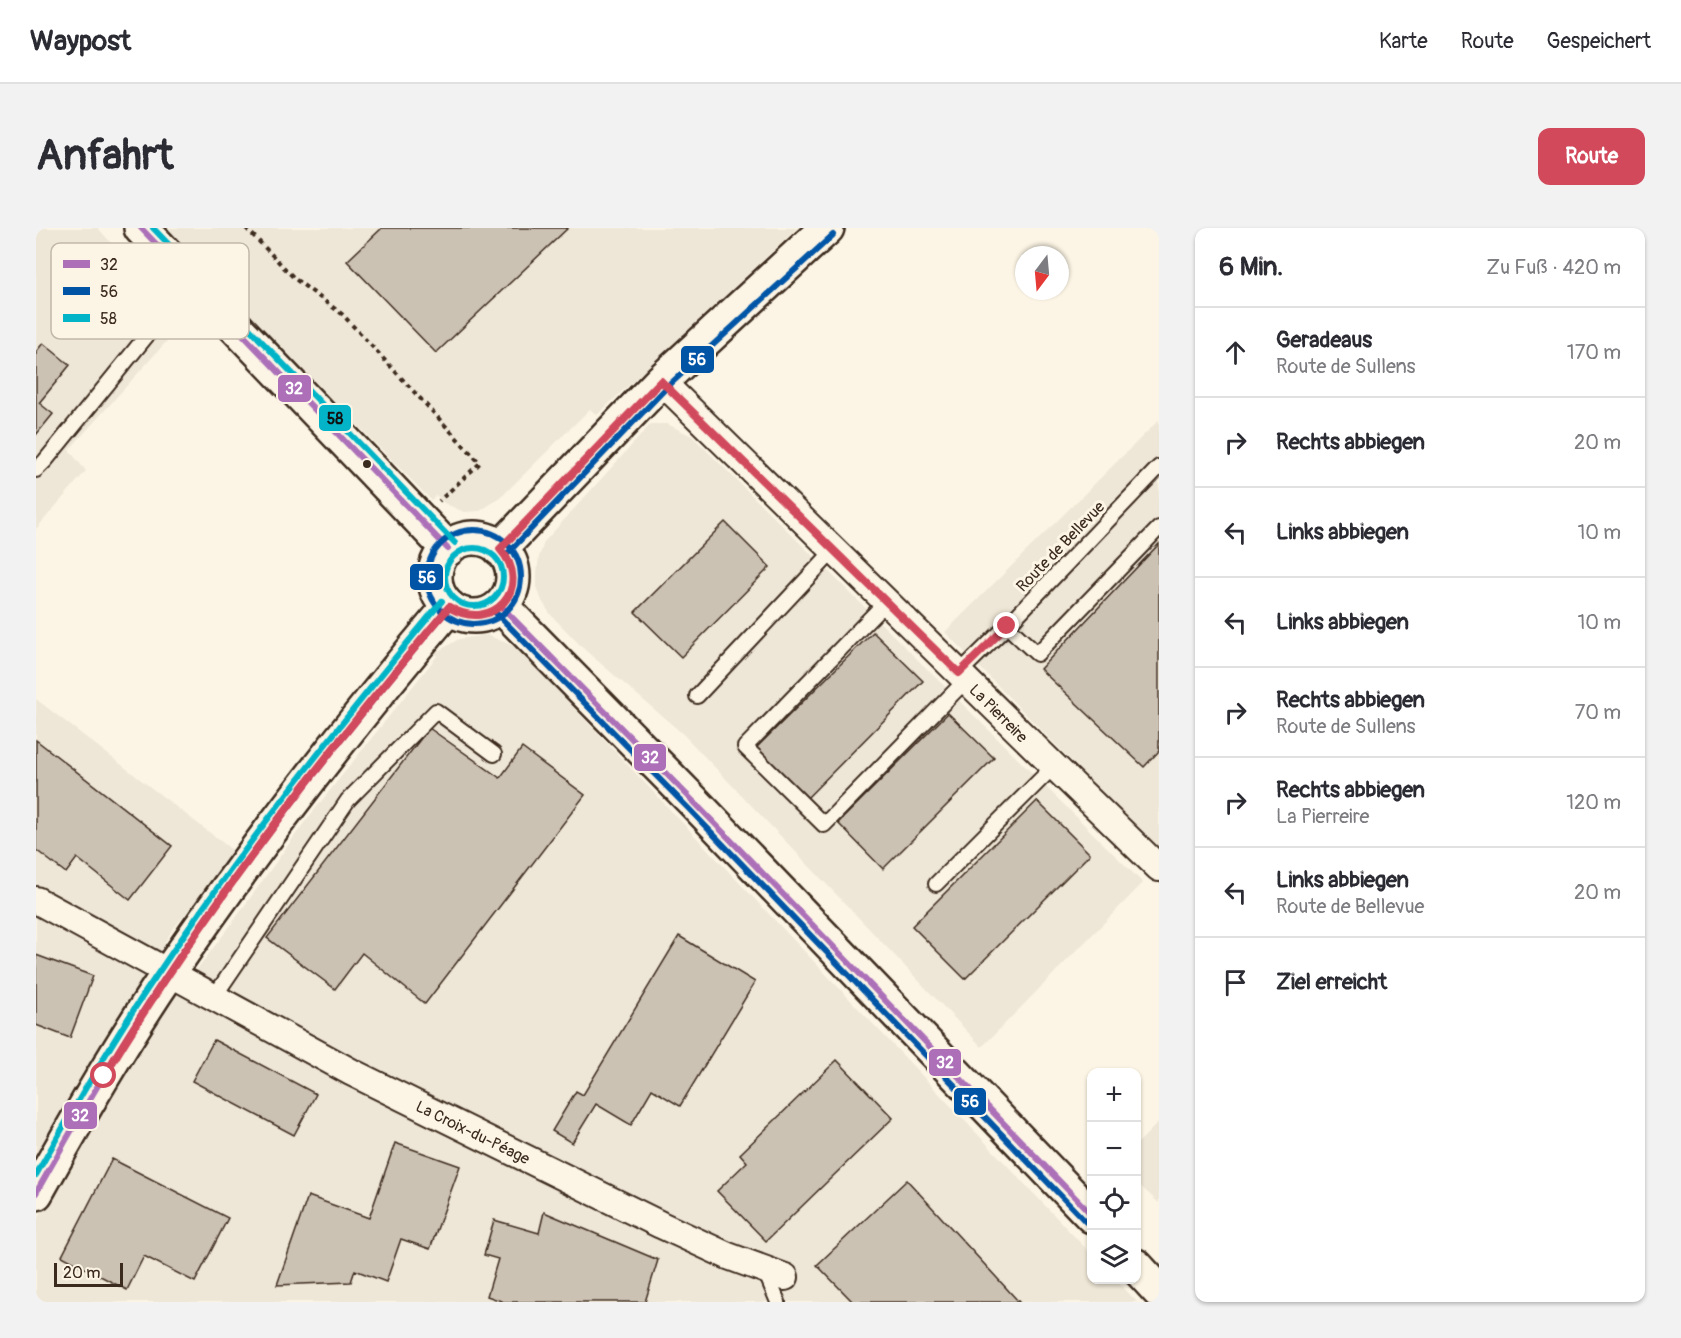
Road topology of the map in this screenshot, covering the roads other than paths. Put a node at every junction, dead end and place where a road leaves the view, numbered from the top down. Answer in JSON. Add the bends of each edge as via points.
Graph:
{"nodes":[{"id":1,"x":141,"y":228,"type":"edge"},
{"id":2,"x":826,"y":228,"type":"edge"},
{"id":3,"x":155,"y":243,"type":"edge"},
{"id":4,"x":144,"y":339,"type":"edge"},
{"id":5,"x":247,"y":339,"type":"edge"},
{"id":6,"x":661,"y":381,"type":"junction"},
{"id":7,"x":1159,"y":467,"type":"edge"},
{"id":8,"x":36,"y":470,"type":"edge"},
{"id":9,"x":1159,"y":528,"type":"edge"},
{"id":10,"x":448,"y":549,"type":"junction"},
{"id":11,"x":500,"y":549,"type":"junction"},
{"id":12,"x":834,"y":550,"type":"junction"},
{"id":13,"x":886,"y":601,"type":"junction"},
{"id":14,"x":501,"y":606,"type":"junction"},
{"id":15,"x":449,"y":607,"type":"junction"},
{"id":16,"x":1007,"y":626,"type":"junction"},
{"id":17,"x":962,"y":676,"type":"junction"},
{"id":18,"x":697,"y":696,"type":"dead end"},
{"id":19,"x":494,"y":754,"type":"dead end"},
{"id":20,"x":1054,"y":766,"type":"junction"},
{"id":21,"x":1159,"y":868,"type":"edge"},
{"id":22,"x":936,"y":884,"type":"dead end"},
{"id":23,"x":36,"y":900,"type":"edge"},
{"id":24,"x":169,"y":972,"type":"junction"},
{"id":25,"x":214,"y":997,"type":"junction"},
{"id":26,"x":36,"y":1193,"type":"edge"},
{"id":27,"x":1087,"y":1211,"type":"edge"},
{"id":28,"x":1141,"y":1271,"type":"edge"},
{"id":29,"x":775,"y":1274,"type":"joint"},
{"id":30,"x":1159,"y":1291,"type":"edge"},
{"id":31,"x":778,"y":1302,"type":"edge"}],
"edges":[{"from":1,"to":3,"type":"main road"},
{"from":2,"to":6,"type":"main road"},
{"from":4,"to":8,"type":"lane"},
{"from":5,"to":10,"type":"main road"},
{"from":6,"to":11,"type":"main road"},
{"from":6,"to":12,"type":"street","name":"La Pierreire"},
{"from":7,"to":16,"type":"lane","name":"Route de Bellevue"},
{"from":9,"to":16,"type":"lane","via":[[1037,654]]},
{"from":10,"to":11,"type":"main road","via":[[474,538]]},
{"from":10,"to":15,"type":"main road","via":[[440,559],[436,584]]},
{"from":11,"to":14,"type":"main road","via":[[512,566],[513,577],[512,588]]},
{"from":12,"to":13,"type":"street","name":"La Pierreire"},
{"from":12,"to":18,"type":"lane"},
{"from":13,"to":17,"type":"street","name":"La Pierreire"},
{"from":13,"to":17,"type":"lane","name":"Route de Bellevue","via":[[745,747],[824,825]]},
{"from":14,"to":15,"type":"main road","via":[[481,616],[459,613]]},
{"from":14,"to":27,"type":"main road"},
{"from":15,"to":24,"type":"main road","via":[[314,774]]},
{"from":16,"to":17,"type":"lane","name":"Route de Bellevue"},
{"from":17,"to":20,"type":"street","name":"La Pierreire"},
{"from":19,"to":25,"type":"lane","via":[[436,711],[348,800]]},
{"from":20,"to":21,"type":"street","name":"La Pierreire"},
{"from":20,"to":22,"type":"lane"},
{"from":23,"to":24,"type":"street","name":"La Croix-du-Péage"},
{"from":24,"to":25,"type":"street","name":"La Croix-du-Péage"},
{"from":24,"to":26,"type":"main road"},
{"from":25,"to":29,"type":"street","name":"La Croix-du-Péage","via":[[351,1072],[661,1225]]},
{"from":28,"to":30,"type":"main road"},
{"from":29,"to":31,"type":"lane"}]}
